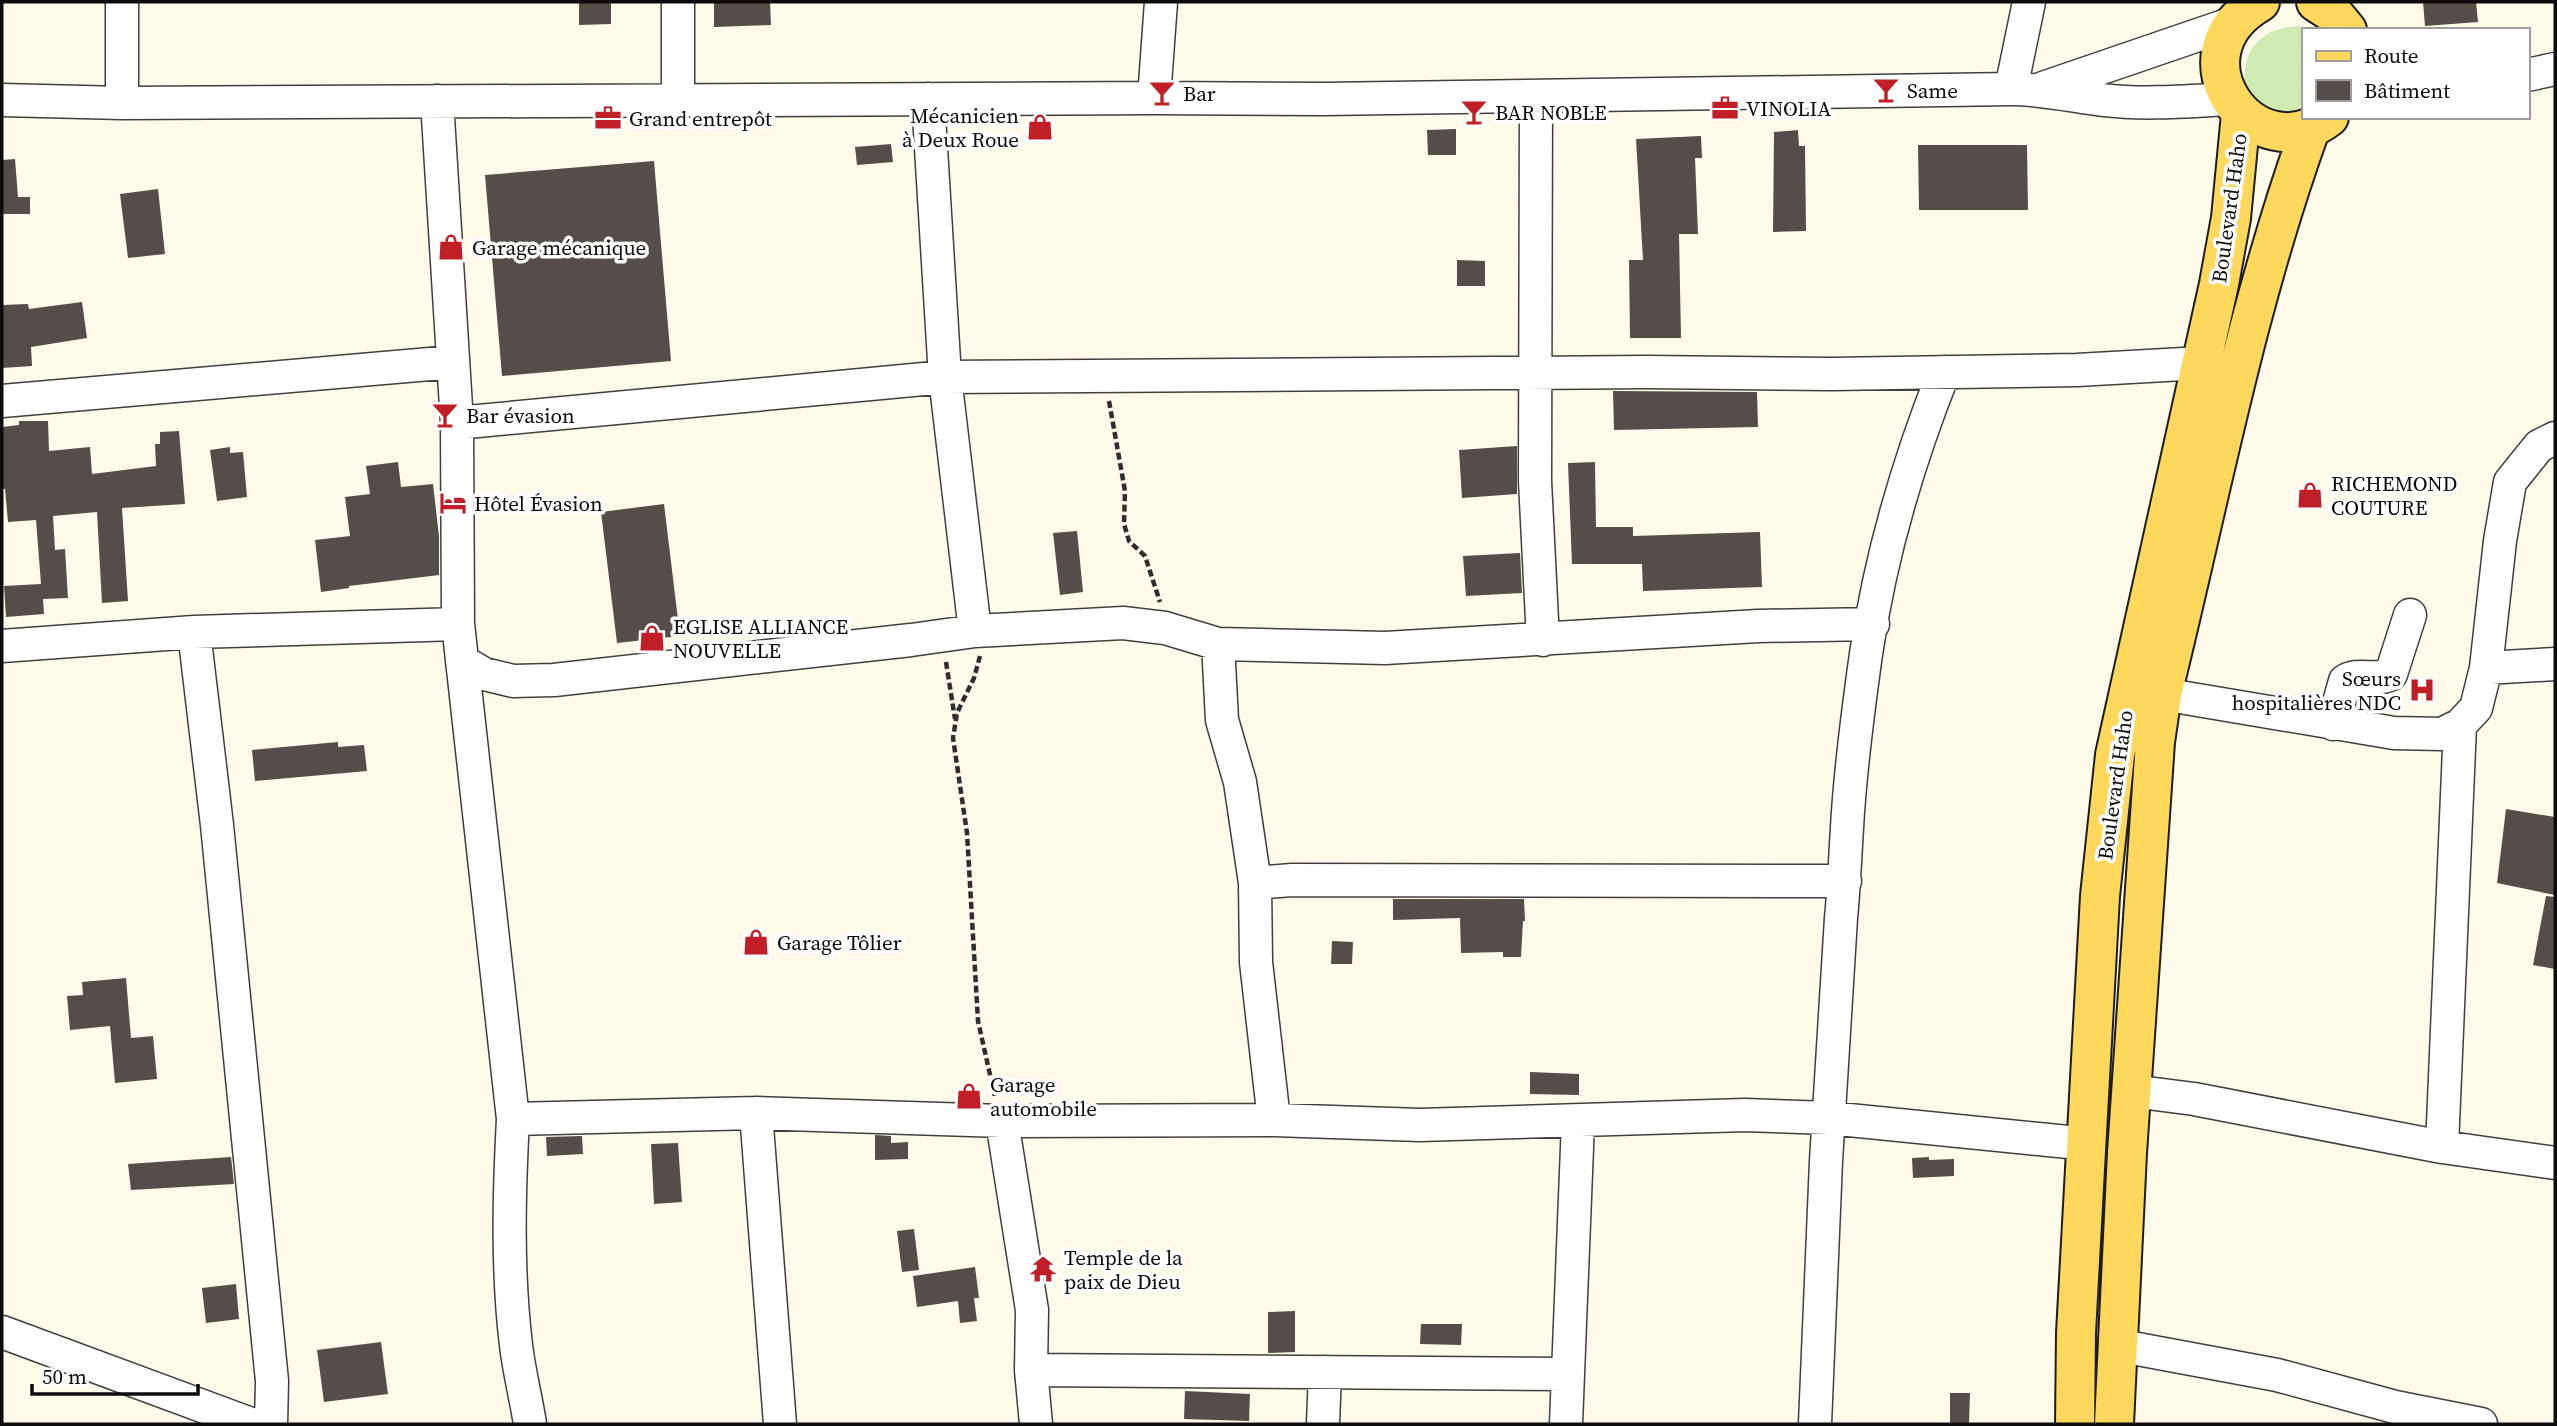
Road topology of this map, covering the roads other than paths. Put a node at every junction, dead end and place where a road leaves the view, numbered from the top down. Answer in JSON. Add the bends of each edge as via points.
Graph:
{"nodes":[{"id":1,"x":122,"y":2,"type":"edge"},
{"id":2,"x":678,"y":2,"type":"edge"},
{"id":3,"x":1161,"y":2,"type":"edge"},
{"id":4,"x":2029,"y":2,"type":"edge"},
{"id":5,"x":2246,"y":13,"type":"edge"},
{"id":6,"x":2529,"y":60,"type":"edge"},
{"id":7,"x":2555,"y":62,"type":"edge"},
{"id":8,"x":2555,"y":69,"type":"edge"},
{"id":9,"x":2529,"y":75,"type":"edge"},
{"id":10,"x":2025,"y":89,"type":"junction"},
{"id":11,"x":1536,"y":96,"type":"junction"},
{"id":12,"x":1154,"y":98,"type":"junction"},
{"id":13,"x":928,"y":99,"type":"junction"},
{"id":14,"x":2,"y":100,"type":"edge"},
{"id":15,"x":437,"y":101,"type":"junction"},
{"id":16,"x":678,"y":102,"type":"junction"},
{"id":17,"x":122,"y":103,"type":"junction"},
{"id":18,"x":2235,"y":107,"type":"junction"},
{"id":19,"x":2320,"y":122,"type":"edge"},
{"id":20,"x":453,"y":362,"type":"junction"},
{"id":21,"x":2201,"y":362,"type":"junction"},
{"id":22,"x":1944,"y":372,"type":"junction"},
{"id":23,"x":1537,"y":373,"type":"junction"},
{"id":24,"x":945,"y":377,"type":"junction"},
{"id":25,"x":2,"y":401,"type":"edge"},
{"id":26,"x":457,"y":423,"type":"junction"},
{"id":27,"x":2555,"y":438,"type":"edge"},
{"id":28,"x":2410,"y":615,"type":"dead end"},
{"id":29,"x":457,"y":624,"type":"junction"},
{"id":30,"x":1873,"y":624,"type":"junction"},
{"id":31,"x":975,"y":631,"type":"junction"},
{"id":32,"x":194,"y":632,"type":"junction"},
{"id":33,"x":1543,"y":640,"type":"junction"},
{"id":34,"x":1218,"y":644,"type":"junction"},
{"id":35,"x":2,"y":646,"type":"edge"},
{"id":36,"x":462,"y":661,"type":"junction"},
{"id":37,"x":2555,"y":664,"type":"edge"},
{"id":38,"x":2486,"y":668,"type":"junction"},
{"id":39,"x":2162,"y":694,"type":"junction"},
{"id":40,"x":2333,"y":723,"type":"junction"},
{"id":41,"x":2460,"y":725,"type":"junction"},
{"id":42,"x":1845,"y":881,"type":"junction"},
{"id":43,"x":1255,"y":883,"type":"junction"},
{"id":44,"x":2132,"y":1091,"type":"junction"},
{"id":45,"x":755,"y":1113,"type":"junction"},
{"id":46,"x":1829,"y":1118,"type":"junction"},
{"id":47,"x":513,"y":1119,"type":"junction"},
{"id":48,"x":1274,"y":1120,"type":"junction"},
{"id":49,"x":1002,"y":1121,"type":"junction"},
{"id":50,"x":1578,"y":1122,"type":"junction"},
{"id":51,"x":2088,"y":1144,"type":"junction"},
{"id":52,"x":2442,"y":1147,"type":"junction"},
{"id":53,"x":2555,"y":1163,"type":"edge"},
{"id":54,"x":2,"y":1332,"type":"edge"},
{"id":55,"x":2116,"y":1345,"type":"junction"},
{"id":56,"x":1031,"y":1370,"type":"junction"},
{"id":57,"x":1325,"y":1372,"type":"junction"},
{"id":58,"x":1567,"y":1374,"type":"junction"},
{"id":59,"x":251,"y":1424,"type":"edge"},
{"id":60,"x":271,"y":1424,"type":"edge"},
{"id":61,"x":530,"y":1424,"type":"edge"},
{"id":62,"x":780,"y":1424,"type":"edge"},
{"id":63,"x":1036,"y":1424,"type":"edge"},
{"id":64,"x":1323,"y":1424,"type":"edge"},
{"id":65,"x":1566,"y":1424,"type":"edge"},
{"id":66,"x":1815,"y":1424,"type":"edge"},
{"id":67,"x":2075,"y":1424,"type":"edge"},
{"id":68,"x":2114,"y":1424,"type":"edge"},
{"id":69,"x":2481,"y":1424,"type":"edge"}],
"edges":[{"from":1,"to":17,"type":"street"},
{"from":2,"to":16,"type":"street"},
{"from":3,"to":12,"type":"street"},
{"from":4,"to":10,"type":"street"},
{"from":5,"to":10,"type":"street"},
{"from":5,"to":18,"type":"main road","via":[[2226,35],[2220,61],[2220,74]]},
{"from":6,"to":7,"type":"street"},
{"from":8,"to":9,"type":"street"},
{"from":10,"to":11,"type":"street"},
{"from":10,"to":18,"type":"street","via":[[2105,100]]},
{"from":11,"to":12,"type":"street"},
{"from":11,"to":23,"type":"street"},
{"from":12,"to":13,"type":"street"},
{"from":13,"to":16,"type":"street"},
{"from":13,"to":24,"type":"street"},
{"from":14,"to":17,"type":"street"},
{"from":15,"to":16,"type":"street"},
{"from":15,"to":17,"type":"street"},
{"from":15,"to":20,"type":"street"},
{"from":18,"to":19,"type":"main road","via":[[2257,124],[2275,130],[2293,131]]},
{"from":18,"to":21,"type":"main road","name":"Boulevard Haho","via":[[2231,218]]},
{"from":19,"to":39,"type":"main road","name":"Boulevard Haho","via":[[2286,196],[2242,354]]},
{"from":20,"to":25,"type":"street"},
{"from":20,"to":26,"type":"street"},
{"from":21,"to":22,"type":"street"},
{"from":21,"to":51,"type":"main road","name":"Boulevard Haho","via":[[2115,755],[2100,896]]},
{"from":22,"to":23,"type":"street"},
{"from":22,"to":30,"type":"street","via":[[1897,512]]},
{"from":23,"to":24,"type":"street"},
{"from":23,"to":33,"type":"street","via":[[1535,481]]},
{"from":24,"to":26,"type":"street"},
{"from":24,"to":31,"type":"street"},
{"from":26,"to":29,"type":"street"},
{"from":27,"to":38,"type":"street","via":[[2539,446],[2510,482]]},
{"from":28,"to":40,"type":"street","via":[[2391,674],[2344,681]]},
{"from":29,"to":32,"type":"street"},
{"from":29,"to":36,"type":"street"},
{"from":30,"to":33,"type":"street","via":[[1758,626]]},
{"from":30,"to":42,"type":"street","via":[[1853,768]]},
{"from":31,"to":34,"type":"street","via":[[1124,623],[1166,628]]},
{"from":31,"to":36,"type":"street","via":[[554,680],[513,681],[484,674]]},
{"from":32,"to":35,"type":"street"},
{"from":32,"to":60,"type":"street","via":[[272,1381]]},
{"from":33,"to":34,"type":"street","via":[[1385,648]]},
{"from":34,"to":43,"type":"street","via":[[1222,720],[1240,782]]},
{"from":36,"to":47,"type":"street"},
{"from":37,"to":38,"type":"street"},
{"from":38,"to":41,"type":"street","via":[[2476,708]]},
{"from":39,"to":40,"type":"street"},
{"from":39,"to":44,"type":"main road","name":"Boulevard Haho"},
{"from":40,"to":41,"type":"street","via":[[2394,733],[2442,734]]},
{"from":41,"to":52,"type":"street"},
{"from":42,"to":43,"type":"street"},
{"from":42,"to":46,"type":"street"},
{"from":43,"to":48,"type":"street","via":[[1256,962]]},
{"from":44,"to":52,"type":"street"},
{"from":44,"to":55,"type":"main road","name":"Boulevard Haho"},
{"from":45,"to":47,"type":"street"},
{"from":45,"to":49,"type":"street"},
{"from":45,"to":62,"type":"street"},
{"from":46,"to":50,"type":"street","via":[[1745,1115]]},
{"from":46,"to":51,"type":"street"},
{"from":46,"to":66,"type":"street"},
{"from":47,"to":61,"type":"street","via":[[510,1275]]},
{"from":48,"to":49,"type":"street"},
{"from":48,"to":50,"type":"street","via":[[1420,1125]]},
{"from":49,"to":56,"type":"street","via":[[1032,1310]]},
{"from":50,"to":58,"type":"street"},
{"from":51,"to":67,"type":"main road","name":"Boulevard Haho"},
{"from":52,"to":53,"type":"street"},
{"from":54,"to":59,"type":"street"},
{"from":55,"to":68,"type":"main road","name":"Boulevard Haho"},
{"from":55,"to":69,"type":"street","via":[[2277,1375],[2395,1407]]},
{"from":56,"to":57,"type":"street"},
{"from":56,"to":63,"type":"street"},
{"from":57,"to":58,"type":"street"},
{"from":57,"to":64,"type":"street"},
{"from":58,"to":65,"type":"street"}]}
